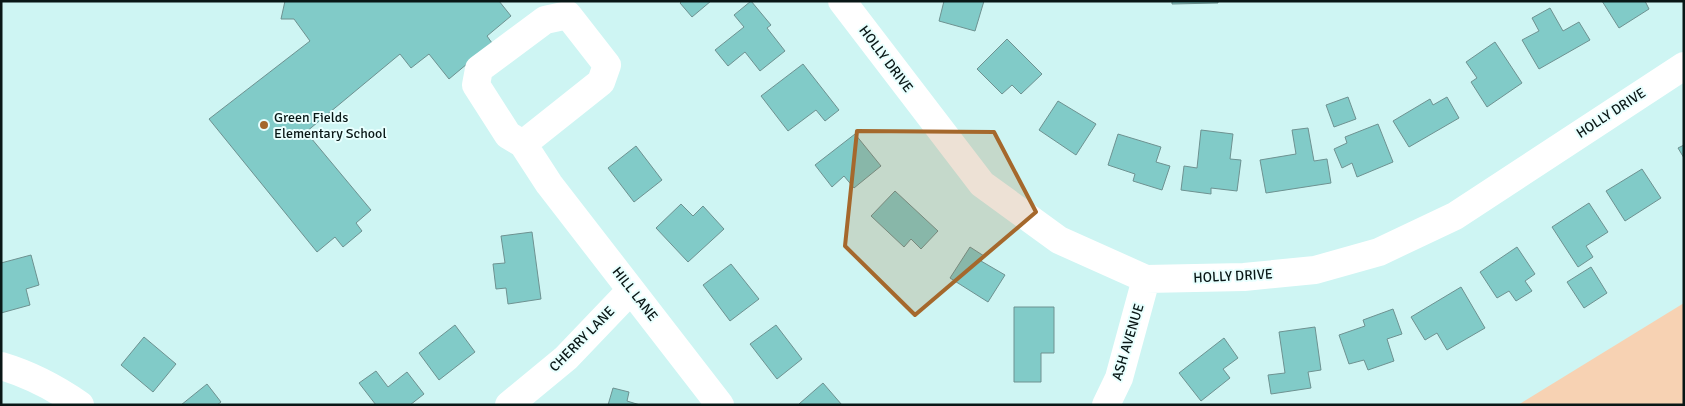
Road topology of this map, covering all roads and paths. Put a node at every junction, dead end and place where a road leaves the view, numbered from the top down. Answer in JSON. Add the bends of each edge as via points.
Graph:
{"nodes":[{"id":1,"x":842,"y":1,"type":"edge"},
{"id":2,"x":564,"y":8,"type":"edge"},
{"id":3,"x":1684,"y":66,"type":"edge"},
{"id":4,"x":523,"y":144,"type":"junction"},
{"id":5,"x":1146,"y":279,"type":"junction"},
{"id":6,"x":631,"y":290,"type":"junction"},
{"id":7,"x":1,"y":366,"type":"edge"},
{"id":8,"x":80,"y":405,"type":"edge"},
{"id":9,"x":508,"y":405,"type":"edge"},
{"id":10,"x":720,"y":405,"type":"edge"},
{"id":11,"x":1106,"y":405,"type":"edge"}],
"edges":[{"from":1,"to":5,"type":"street","name":"HOLLY DRIVE","via":[[982,184],[1059,240]]},
{"from":2,"to":4,"type":"street","via":[[607,65],[601,82]]},
{"from":2,"to":4,"type":"street","name":"HILL LANE","via":[[479,69],[476,85],[508,135]]},
{"from":3,"to":5,"type":"street","name":"HOLLY DRIVE","via":[[1455,216],[1379,252],[1315,270],[1244,277]]},
{"from":4,"to":6,"type":"street","name":"HILL LANE","via":[[549,184]]},
{"from":5,"to":11,"type":"street","name":"ASH AVENUE","via":[[1119,378]]},
{"from":6,"to":9,"type":"street","name":"CHERRY LANE","via":[[566,358]]},
{"from":6,"to":10,"type":"street","name":"HILL LANE"},
{"from":7,"to":8,"type":"street","via":[[48,386]]}]}
